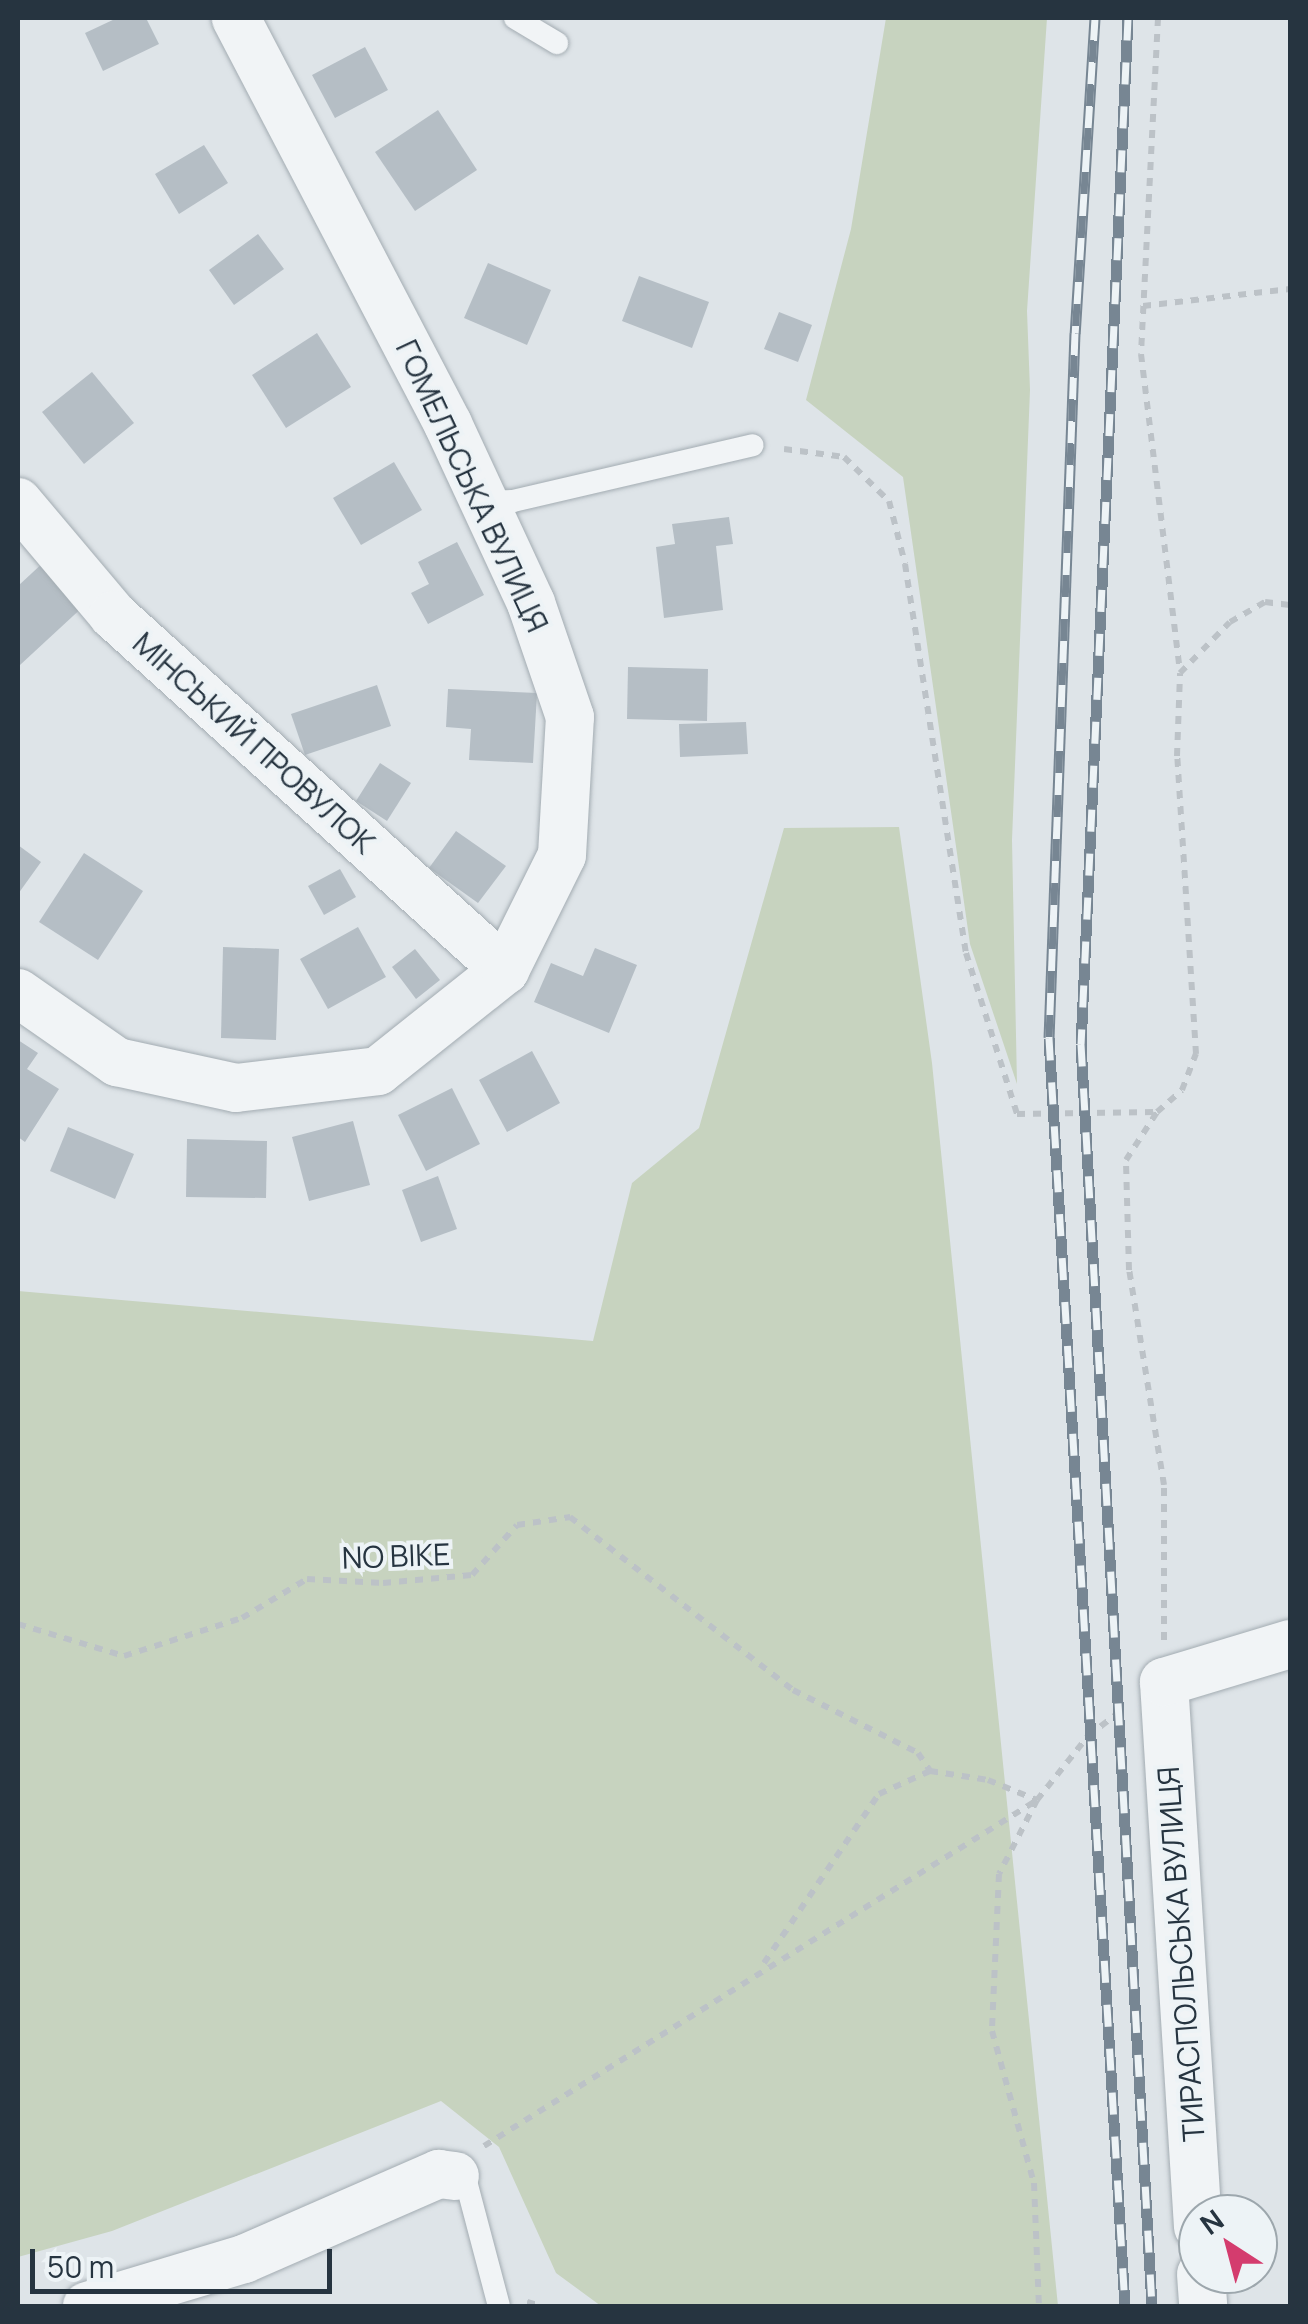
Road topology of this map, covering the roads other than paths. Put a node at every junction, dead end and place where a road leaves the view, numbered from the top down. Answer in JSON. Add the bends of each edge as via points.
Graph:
{"nodes":[{"id":1,"x":236,"y":18,"type":"edge"},
{"id":2,"x":515,"y":18,"type":"edge"},
{"id":3,"x":557,"y":43,"type":"dead end"},
{"id":4,"x":753,"y":444,"type":"road end"},
{"id":5,"x":18,"y":502,"type":"edge"},
{"id":6,"x":486,"y":502,"type":"junction"},
{"id":7,"x":505,"y":970,"type":"junction"},
{"id":8,"x":18,"y":993,"type":"edge"},
{"id":9,"x":1290,"y":1644,"type":"edge"},
{"id":10,"x":455,"y":2176,"type":"joint"},
{"id":11,"x":1196,"y":2194,"type":"edge"},
{"id":12,"x":87,"y":2306,"type":"edge"},
{"id":13,"x":500,"y":2306,"type":"edge"}],
"edges":[{"from":1,"to":6,"type":"street","name":"ГОМЕЛЬСЬКА ВУЛИЦЯ"},
{"from":2,"to":3,"type":"lane"},
{"from":4,"to":6,"type":"lane"},
{"from":5,"to":7,"type":"street","name":"МІНСЬКИЙ ПРОВУЛОК","via":[[113,615]]},
{"from":6,"to":7,"type":"street","name":"ГОМЕЛЬСЬКА ВУЛИЦЯ","via":[[570,717],[562,855]]},
{"from":7,"to":8,"type":"street","name":"ГОМЕЛЬСЬКА ВУЛИЦЯ","via":[[378,1072],[236,1088],[117,1062]]},
{"from":9,"to":11,"type":"street","name":"ТИРАСПОЛЬСЬКА ВУЛИЦЯ","via":[[1164,1682]]},
{"from":10,"to":12,"type":"street","via":[[438,2174],[244,2258]]},
{"from":10,"to":13,"type":"lane","via":[[467,2186]]}]}
